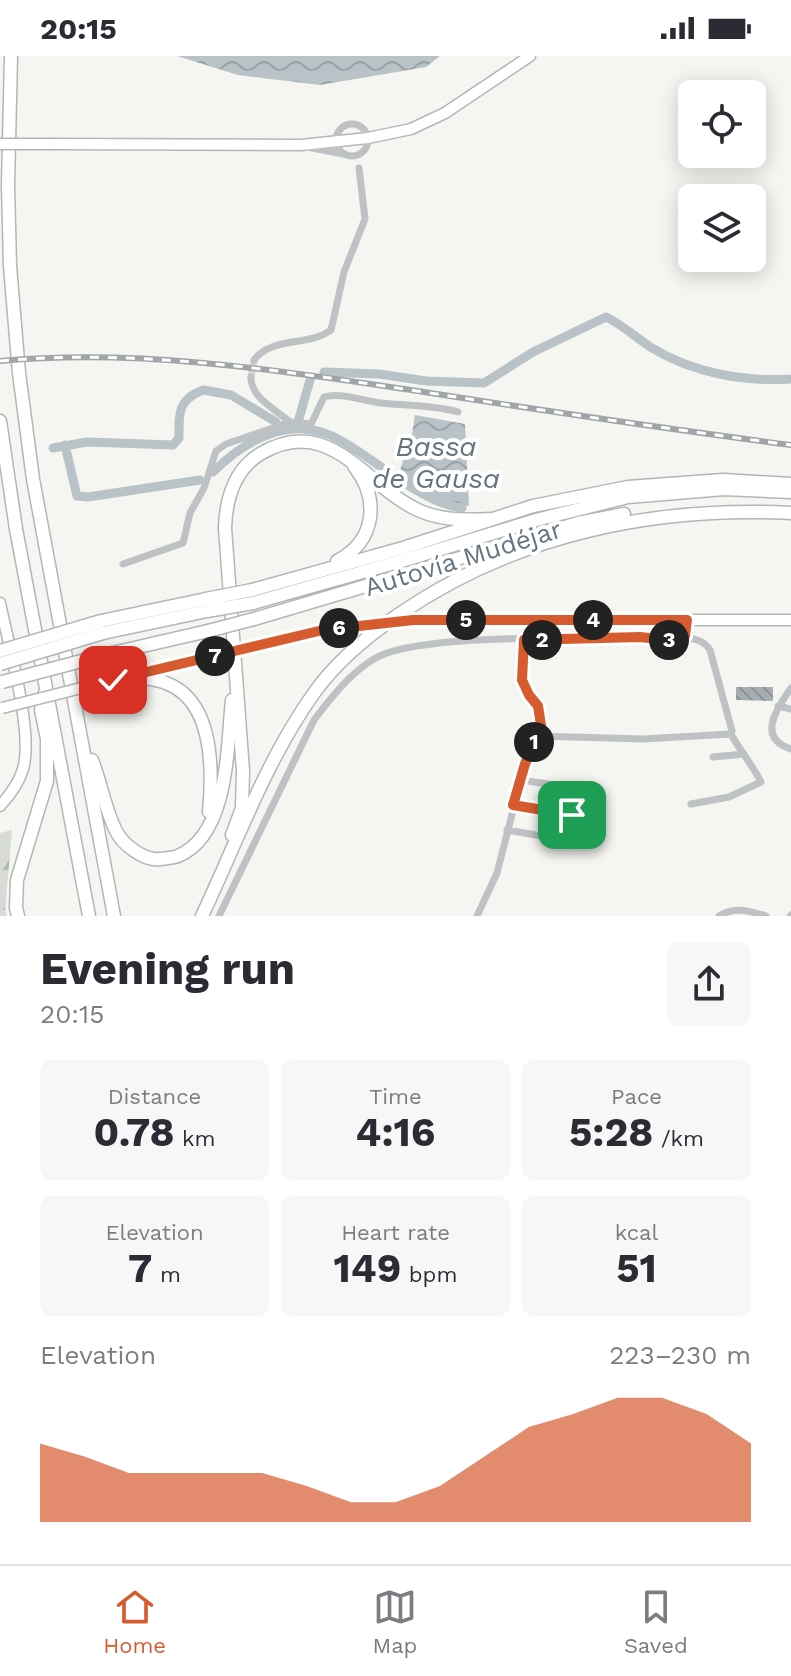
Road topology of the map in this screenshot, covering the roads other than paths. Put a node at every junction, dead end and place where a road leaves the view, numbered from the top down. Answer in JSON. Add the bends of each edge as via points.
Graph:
{"nodes":[{"id":1,"x":11,"y":56,"type":"edge"},
{"id":2,"x":530,"y":56,"type":"edge"},
{"id":3,"x":368,"y":138,"type":"junction"},
{"id":4,"x":336,"y":143,"type":"junction"},
{"id":5,"x":0,"y":144,"type":"edge"},
{"id":6,"x":301,"y":145,"type":"junction"},
{"id":7,"x":360,"y":154,"type":"junction"},
{"id":8,"x":346,"y":155,"type":"junction"},
{"id":9,"x":359,"y":168,"type":"junction"},
{"id":10,"x":254,"y":360,"type":"dead end"},
{"id":11,"x":251,"y":377,"type":"dead end"},
{"id":12,"x":458,"y":412,"type":"dead end"},
{"id":13,"x":0,"y":421,"type":"edge"},
{"id":14,"x":290,"y":422,"type":"junction"},
{"id":15,"x":347,"y":458,"type":"junction"},
{"id":16,"x":791,"y":484,"type":"edge"},
{"id":17,"x":791,"y":492,"type":"edge"},
{"id":18,"x":791,"y":507,"type":"edge"},
{"id":19,"x":791,"y":513,"type":"edge"},
{"id":20,"x":492,"y":519,"type":"junction"},
{"id":21,"x":123,"y":564,"type":"dead end"},
{"id":22,"x":252,"y":596,"type":"junction"},
{"id":23,"x":0,"y":603,"type":"edge"},
{"id":24,"x":687,"y":620,"type":"junction"},
{"id":25,"x":791,"y":620,"type":"edge"},
{"id":26,"x":102,"y":627,"type":"junction"},
{"id":27,"x":681,"y":638,"type":"junction"},
{"id":28,"x":524,"y":640,"type":"junction"},
{"id":29,"x":0,"y":651,"type":"edge"},
{"id":30,"x":0,"y":664,"type":"edge"},
{"id":31,"x":234,"y":673,"type":"junction"},
{"id":32,"x":128,"y":676,"type":"junction"},
{"id":33,"x":1,"y":682,"type":"edge"},
{"id":34,"x":47,"y":686,"type":"junction"},
{"id":35,"x":791,"y":688,"type":"edge"},
{"id":36,"x":778,"y":706,"type":"junction"},
{"id":37,"x":1,"y":708,"type":"edge"},
{"id":38,"x":791,"y":709,"type":"edge"},
{"id":39,"x":82,"y":730,"type":"junction"},
{"id":40,"x":731,"y":734,"type":"junction"},
{"id":41,"x":537,"y":736,"type":"junction"},
{"id":42,"x":791,"y":749,"type":"edge"},
{"id":43,"x":744,"y":754,"type":"junction"},
{"id":44,"x":713,"y":757,"type":"dead end"},
{"id":45,"x":521,"y":780,"type":"junction"},
{"id":46,"x":568,"y":787,"type":"dead end"},
{"id":47,"x":691,"y":804,"type":"dead end"},
{"id":48,"x":513,"y":805,"type":"junction"},
{"id":49,"x":0,"y":806,"type":"edge"},
{"id":50,"x":584,"y":816,"type":"dead end"},
{"id":51,"x":507,"y":830,"type":"junction"},
{"id":52,"x":547,"y":837,"type":"dead end"},
{"id":53,"x":200,"y":840,"type":"junction"},
{"id":54,"x":204,"y":911,"type":"edge"},
{"id":55,"x":18,"y":916,"type":"edge"},
{"id":56,"x":89,"y":916,"type":"edge"},
{"id":57,"x":114,"y":916,"type":"edge"},
{"id":58,"x":219,"y":916,"type":"edge"},
{"id":59,"x":477,"y":916,"type":"edge"},
{"id":60,"x":719,"y":916,"type":"edge"},
{"id":61,"x":766,"y":916,"type":"edge"}],
"edges":[{"from":1,"to":39,"type":"highway","via":[[10,266],[19,373],[33,479]]},
{"from":2,"to":3,"type":"main road","via":[[445,113],[411,129]]},
{"from":3,"to":4,"type":"main road"},
{"from":3,"to":4,"type":"street","via":[[359,125],[351,124],[337,133]]},
{"from":3,"to":7,"type":"street"},
{"from":4,"to":6,"type":"main road"},
{"from":4,"to":8,"type":"street"},
{"from":5,"to":6,"type":"main road","bridge":true},
{"from":6,"to":8,"type":"street"},
{"from":7,"to":8,"type":"street"},
{"from":7,"to":9,"type":"street"},
{"from":8,"to":9,"type":"street"},
{"from":9,"to":10,"type":"street","via":[[365,219],[344,272],[331,330],[321,338],[268,347]]},
{"from":11,"to":14,"type":"street","via":[[255,393]]},
{"from":12,"to":14,"type":"street","via":[[334,394],[324,397],[311,424]]},
{"from":13,"to":34,"type":"highway"},
{"from":14,"to":21,"type":"street","via":[[216,451],[183,543]]},
{"from":15,"to":20,"type":"highway","via":[[416,510],[444,519]]},
{"from":15,"to":22,"type":"highway","via":[[371,497],[370,522],[359,545],[333,563]]},
{"from":15,"to":31,"type":"highway","via":[[317,444],[286,444],[253,459],[234,483],[225,528]]},
{"from":16,"to":20,"type":"highway","via":[[723,480],[628,487]]},
{"from":17,"to":22,"type":"highway","name":"Autovía Mudéjar","via":[[724,489],[628,497]]},
{"from":18,"to":33,"type":"highway","name":"Autovía Mudéjar","bridge":true,"via":[[704,505],[594,519],[254,619]]},
{"from":19,"to":54,"type":"highway","via":[[708,512],[601,527],[505,558],[415,604],[357,646],[315,692],[287,734]]},
{"from":20,"to":22,"type":"highway"},
{"from":22,"to":26,"type":"highway","name":"Autovía Mudéjar","bridge":true},
{"from":23,"to":49,"type":"main road","via":[[26,752],[17,783]]},
{"from":24,"to":25,"type":"main road"},
{"from":24,"to":27,"type":"street"},
{"from":24,"to":32,"type":"main road","bridge":true,"via":[[375,623],[323,630]]},
{"from":26,"to":29,"type":"highway","bridge":true},
{"from":26,"to":30,"type":"highway","name":"Autovía Mudéjar","bridge":true},
{"from":27,"to":28,"type":"street"},
{"from":27,"to":40,"type":"street","via":[[698,640],[710,650]]},
{"from":28,"to":41,"type":"street","via":[[522,680],[538,706]]},
{"from":28,"to":58,"type":"street","via":[[411,647],[371,660],[314,720]]},
{"from":31,"to":53,"type":"highway","via":[[224,776],[214,820]]},
{"from":31,"to":54,"type":"highway","via":[[242,808]]},
{"from":32,"to":37,"type":"main road","bridge":true},
{"from":32,"to":53,"type":"highway","via":[[167,683],[190,699],[207,733],[212,772]]},
{"from":34,"to":55,"type":"highway","via":[[41,710],[47,781],[17,880]]},
{"from":34,"to":56,"type":"highway"},
{"from":35,"to":36,"type":"street"},
{"from":36,"to":38,"type":"street"},
{"from":36,"to":42,"type":"street","via":[[771,723],[773,736]]},
{"from":39,"to":53,"type":"highway","via":[[116,832],[127,846],[152,860],[178,857]]},
{"from":39,"to":57,"type":"highway"},
{"from":40,"to":41,"type":"street"},
{"from":40,"to":43,"type":"street"},
{"from":41,"to":45,"type":"street"},
{"from":43,"to":44,"type":"street"},
{"from":43,"to":47,"type":"street","via":[[761,782],[729,797]]},
{"from":45,"to":46,"type":"street"},
{"from":45,"to":48,"type":"street"},
{"from":48,"to":50,"type":"street"},
{"from":48,"to":51,"type":"street"},
{"from":51,"to":52,"type":"street"},
{"from":51,"to":59,"type":"street","via":[[497,873]]},
{"from":60,"to":61,"type":"street","via":[[746,910]]}]}
